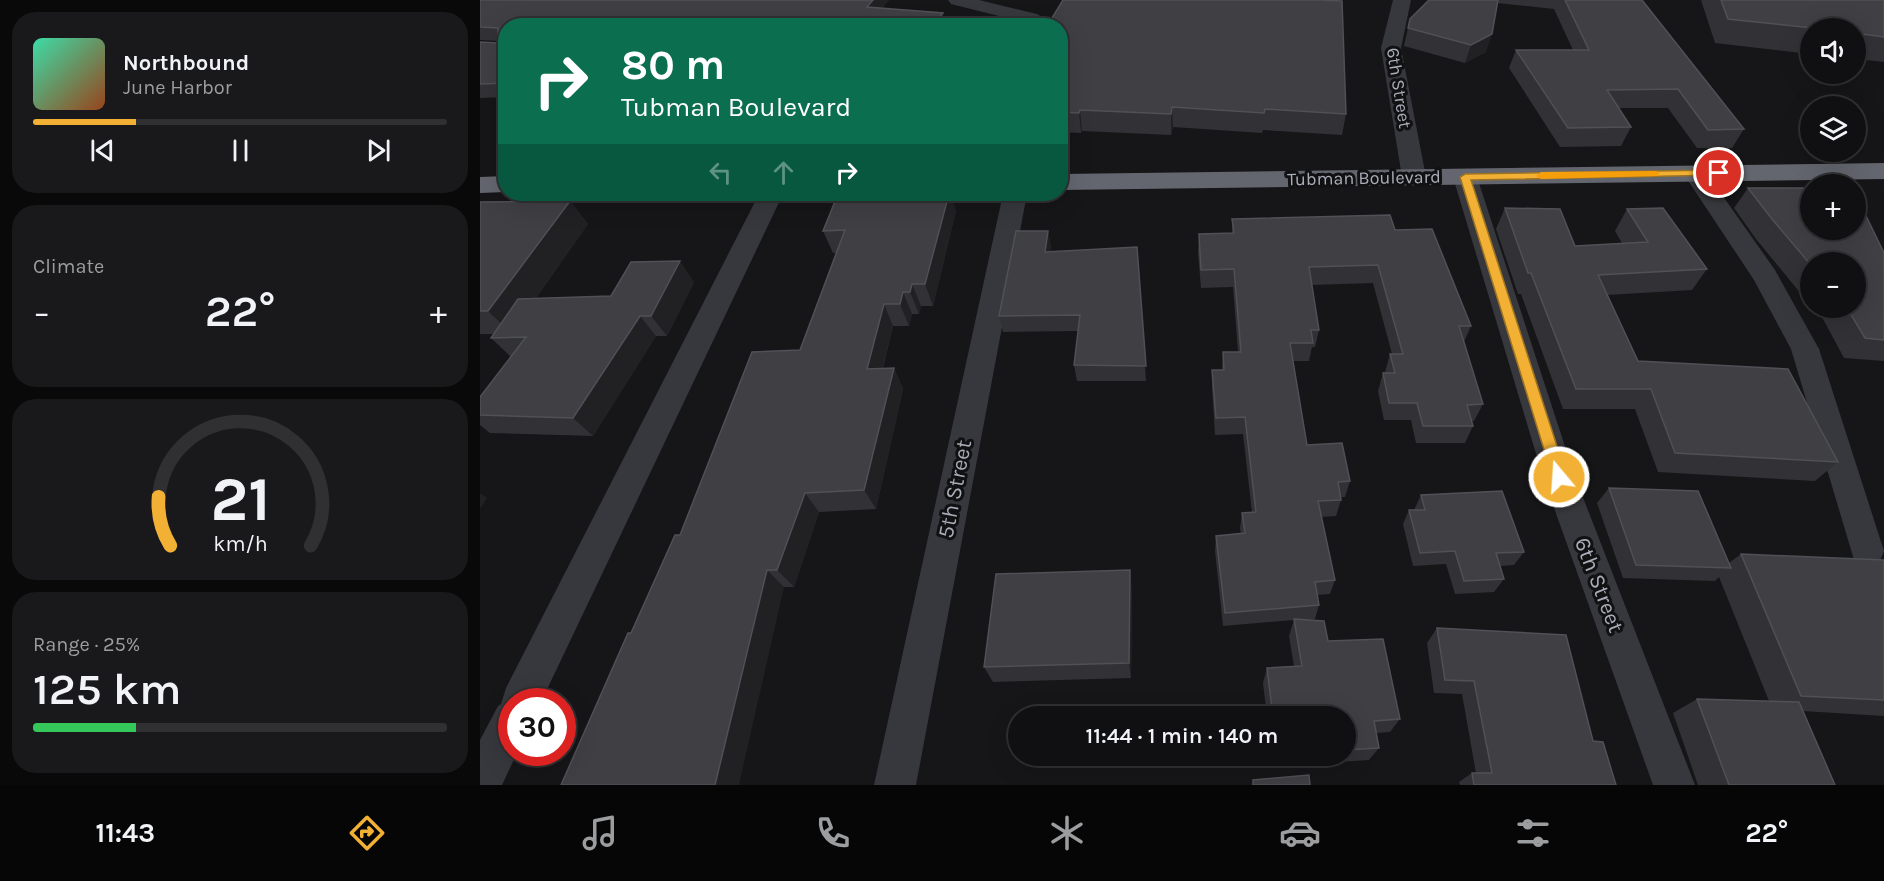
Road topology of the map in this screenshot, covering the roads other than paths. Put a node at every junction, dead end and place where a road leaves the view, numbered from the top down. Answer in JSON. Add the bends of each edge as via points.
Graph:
{"nodes":[{"id":1,"x":957,"y":0,"type":"edge"},
{"id":2,"x":1402,"y":0,"type":"edge"},
{"id":3,"x":1055,"y":13,"type":"edge"},
{"id":4,"x":1030,"y":18,"type":"edge"},
{"id":5,"x":1048,"y":18,"type":"edge"},
{"id":6,"x":1884,"y":171,"type":"edge"},
{"id":7,"x":1695,"y":173,"type":"junction"},
{"id":8,"x":1414,"y":177,"type":"junction"},
{"id":9,"x":1465,"y":177,"type":"junction"},
{"id":10,"x":1068,"y":182,"type":"edge"},
{"id":11,"x":768,"y":201,"type":"edge"},
{"id":12,"x":1014,"y":201,"type":"edge"},
{"id":13,"x":1867,"y":552,"type":"dead end"},
{"id":14,"x":527,"y":688,"type":"edge"},
{"id":15,"x":498,"y":748,"type":"edge"},
{"id":16,"x":480,"y":784,"type":"edge"},
{"id":17,"x":895,"y":785,"type":"edge"},
{"id":18,"x":1674,"y":785,"type":"edge"}],
"edges":[{"from":1,"to":4,"type":"street"},
{"from":2,"to":8,"type":"street","name":"6th Street","via":[[1391,48]]},
{"from":3,"to":5,"type":"street"},
{"from":6,"to":7,"type":"highway","name":"Tubman Boulevard"},
{"from":7,"to":9,"type":"highway","name":"Tubman Boulevard"},
{"from":7,"to":13,"type":"street","via":[[1759,265],[1805,349]]},
{"from":8,"to":9,"type":"highway","name":"Tubman Boulevard"},
{"from":8,"to":10,"type":"highway","name":"Tubman Boulevard"},
{"from":9,"to":18,"type":"street","name":"6th Street","via":[[1559,477]]},
{"from":11,"to":14,"type":"street"},
{"from":12,"to":17,"type":"street","name":"5th Street"},
{"from":15,"to":16,"type":"street"}]}
